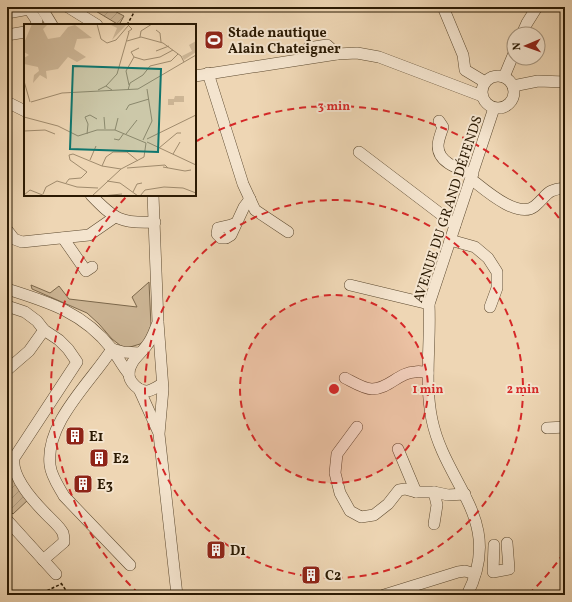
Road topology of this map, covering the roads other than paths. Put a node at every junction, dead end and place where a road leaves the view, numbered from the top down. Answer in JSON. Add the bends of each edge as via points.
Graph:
{"nodes":[{"id":1,"x":68,"y":7,"type":"edge"},
{"id":2,"x":444,"y":7,"type":"edge"},
{"id":3,"x":538,"y":7,"type":"edge"},
{"id":4,"x":31,"y":8,"type":"edge"},
{"id":5,"x":7,"y":13,"type":"edge"},
{"id":6,"x":40,"y":17,"type":"edge"},
{"id":7,"x":50,"y":24,"type":"edge"},
{"id":8,"x":95,"y":24,"type":"edge"},
{"id":9,"x":526,"y":26,"type":"edge"},
{"id":10,"x":24,"y":32,"type":"edge"},
{"id":11,"x":7,"y":35,"type":"edge"},
{"id":12,"x":509,"y":66,"type":"edge"},
{"id":13,"x":465,"y":70,"type":"junction"},
{"id":14,"x":208,"y":74,"type":"junction"},
{"id":15,"x":196,"y":76,"type":"edge"},
{"id":16,"x":504,"y":77,"type":"junction"},
{"id":17,"x":485,"y":82,"type":"junction"},
{"id":18,"x":565,"y":82,"type":"edge"},
{"id":19,"x":450,"y":83,"type":"junction"},
{"id":20,"x":513,"y":86,"type":"junction"},
{"id":21,"x":482,"y":96,"type":"junction"},
{"id":22,"x":7,"y":102,"type":"edge"},
{"id":23,"x":494,"y":108,"type":"junction"},
{"id":24,"x":24,"y":110,"type":"edge"},
{"id":25,"x":439,"y":121,"type":"dead end"},
{"id":26,"x":359,"y":152,"type":"dead end"},
{"id":27,"x":472,"y":176,"type":"junction"},
{"id":28,"x":565,"y":188,"type":"edge"},
{"id":29,"x":92,"y":196,"type":"edge"},
{"id":30,"x":153,"y":196,"type":"edge"},
{"id":31,"x":250,"y":199,"type":"junction"},
{"id":32,"x":115,"y":217,"type":"junction"},
{"id":33,"x":155,"y":222,"type":"junction"},
{"id":34,"x":236,"y":223,"type":"dead end"},
{"id":35,"x":456,"y":225,"type":"junction"},
{"id":36,"x":7,"y":230,"type":"edge"},
{"id":37,"x":288,"y":232,"type":"dead end"},
{"id":38,"x":63,"y":238,"type":"junction"},
{"id":39,"x":450,"y":240,"type":"junction"},
{"id":40,"x":92,"y":267,"type":"dead end"},
{"id":41,"x":350,"y":285,"type":"dead end"},
{"id":42,"x":7,"y":289,"type":"edge"},
{"id":43,"x":429,"y":304,"type":"junction"},
{"id":44,"x":7,"y":306,"type":"edge"},
{"id":45,"x":490,"y":308,"type":"dead end"},
{"id":46,"x":158,"y":322,"type":"junction"},
{"id":47,"x":44,"y":330,"type":"junction"},
{"id":48,"x":112,"y":349,"type":"junction"},
{"id":49,"x":140,"y":352,"type":"junction"},
{"id":50,"x":160,"y":361,"type":"junction"},
{"id":51,"x":7,"y":370,"type":"edge"},
{"id":52,"x":428,"y":373,"type":"junction"},
{"id":53,"x":129,"y":374,"type":"junction"},
{"id":54,"x":346,"y":378,"type":"dead end"},
{"id":55,"x":162,"y":384,"type":"junction"},
{"id":56,"x":139,"y":389,"type":"junction"},
{"id":57,"x":357,"y":427,"type":"dead end"},
{"id":58,"x":565,"y":427,"type":"edge"},
{"id":59,"x":547,"y":428,"type":"dead end"},
{"id":60,"x":159,"y":434,"type":"junction"},
{"id":61,"x":398,"y":449,"type":"dead end"},
{"id":62,"x":416,"y":492,"type":"junction"},
{"id":63,"x":434,"y":492,"type":"junction"},
{"id":64,"x":465,"y":494,"type":"junction"},
{"id":65,"x":434,"y":524,"type":"dead end"},
{"id":66,"x":9,"y":526,"type":"edge"},
{"id":67,"x":494,"y":545,"type":"junction"},
{"id":68,"x":479,"y":546,"type":"junction"},
{"id":69,"x":43,"y":560,"type":"junction"},
{"id":70,"x":130,"y":565,"type":"dead end"},
{"id":71,"x":476,"y":574,"type":"junction"},
{"id":72,"x":59,"y":579,"type":"road end"},
{"id":73,"x":175,"y":580,"type":"junction"},
{"id":74,"x":172,"y":595,"type":"edge"},
{"id":75,"x":177,"y":595,"type":"edge"},
{"id":76,"x":384,"y":595,"type":"edge"},
{"id":77,"x":467,"y":595,"type":"edge"}],
"edges":[{"from":1,"to":8,"type":"street"},
{"from":2,"to":13,"type":"street","via":[[463,55]]},
{"from":3,"to":9,"type":"street"},
{"from":4,"to":5,"type":"street"},
{"from":4,"to":6,"type":"street"},
{"from":6,"to":7,"type":"street"},
{"from":10,"to":11,"type":"street"},
{"from":12,"to":16,"type":"street"},
{"from":13,"to":17,"type":"street"},
{"from":13,"to":19,"type":"street"},
{"from":14,"to":15,"type":"street"},
{"from":14,"to":19,"type":"street","via":[[357,53],[379,56]]},
{"from":14,"to":31,"type":"street"},
{"from":16,"to":17,"type":"street","via":[[494,76]]},
{"from":16,"to":20,"type":"street"},
{"from":17,"to":21,"type":"street"},
{"from":18,"to":20,"type":"street","via":[[538,81]]},
{"from":19,"to":21,"type":"street"},
{"from":20,"to":23,"type":"street","via":[[514,94],[510,102],[503,107]]},
{"from":21,"to":23,"type":"street","via":[[488,105]]},
{"from":22,"to":24,"type":"street"},
{"from":23,"to":27,"type":"street","name":"AVENUE DU GRAND DÉFENDS"},
{"from":25,"to":27,"type":"street","via":[[443,127],[438,145],[439,153],[450,165]]},
{"from":26,"to":35,"type":"street"},
{"from":27,"to":28,"type":"street","via":[[493,197],[526,211],[534,207],[546,193]]},
{"from":27,"to":35,"type":"street","name":"AVENUE DU GRAND DÉFENDS"},
{"from":29,"to":32,"type":"street"},
{"from":30,"to":33,"type":"street"},
{"from":31,"to":34,"type":"street"},
{"from":31,"to":37,"type":"street","via":[[255,210]]},
{"from":32,"to":33,"type":"street","via":[[135,223]]},
{"from":32,"to":38,"type":"street","via":[[89,235]]},
{"from":33,"to":46,"type":"street"},
{"from":35,"to":39,"type":"street","name":"AVENUE DU GRAND DÉFENDS"},
{"from":36,"to":38,"type":"street","via":[[22,242]]},
{"from":38,"to":40,"type":"street","via":[[86,271]]},
{"from":39,"to":43,"type":"street","name":"AVENUE DU GRAND DÉFENDS"},
{"from":39,"to":45,"type":"street","via":[[475,247],[488,258],[497,272],[497,288]]},
{"from":41,"to":43,"type":"street"},
{"from":42,"to":48,"type":"street","via":[[63,309],[95,330]]},
{"from":43,"to":52,"type":"street","name":"AVENUE DU GRAND DÉFENDS"},
{"from":44,"to":47,"type":"street","via":[[25,312]]},
{"from":46,"to":49,"type":"street","via":[[152,338]]},
{"from":46,"to":50,"type":"street"},
{"from":47,"to":51,"type":"street","via":[[29,351]]},
{"from":47,"to":69,"type":"street","via":[[59,340],[77,362],[14,458],[15,471],[32,499],[63,534],[64,542]]},
{"from":48,"to":49,"type":"street"},
{"from":48,"to":53,"type":"street"},
{"from":48,"to":70,"type":"street","via":[[66,413],[56,432],[52,442],[50,467],[64,496]]},
{"from":49,"to":50,"type":"street","via":[[149,352]]},
{"from":49,"to":53,"type":"street"},
{"from":50,"to":55,"type":"street"},
{"from":52,"to":54,"type":"street","via":[[414,372],[380,388],[370,389]]},
{"from":52,"to":64,"type":"street","name":"AVENUE DU GRAND DÉFENDS","via":[[432,422],[445,457]]},
{"from":53,"to":56,"type":"street","via":[[132,383]]},
{"from":55,"to":56,"type":"street","via":[[147,391]]},
{"from":55,"to":60,"type":"street"},
{"from":56,"to":60,"type":"street"},
{"from":57,"to":62,"type":"street","via":[[337,454],[335,473],[340,493],[350,511],[360,517],[374,515],[388,504],[399,490]]},
{"from":58,"to":59,"type":"street"},
{"from":60,"to":73,"type":"street"},
{"from":61,"to":62,"type":"street"},
{"from":62,"to":63,"type":"street"},
{"from":63,"to":64,"type":"street","via":[[448,495]]},
{"from":63,"to":65,"type":"street","via":[[437,505]]},
{"from":64,"to":68,"type":"street","name":"AVENUE DU GRAND DÉFENDS","via":[[477,526]]},
{"from":66,"to":69,"type":"street"},
{"from":67,"to":67,"type":"street","via":[[509,543],[509,569],[493,572]]},
{"from":67,"to":68,"type":"street"},
{"from":68,"to":71,"type":"street","name":"AVENUE DU GRAND DÉFENDS"},
{"from":69,"to":72,"type":"street"},
{"from":71,"to":76,"type":"street","via":[[458,572]]},
{"from":71,"to":77,"type":"street","name":"AVENUE DU GRAND DÉFENDS"},
{"from":73,"to":74,"type":"street"},
{"from":73,"to":75,"type":"street"}]}
